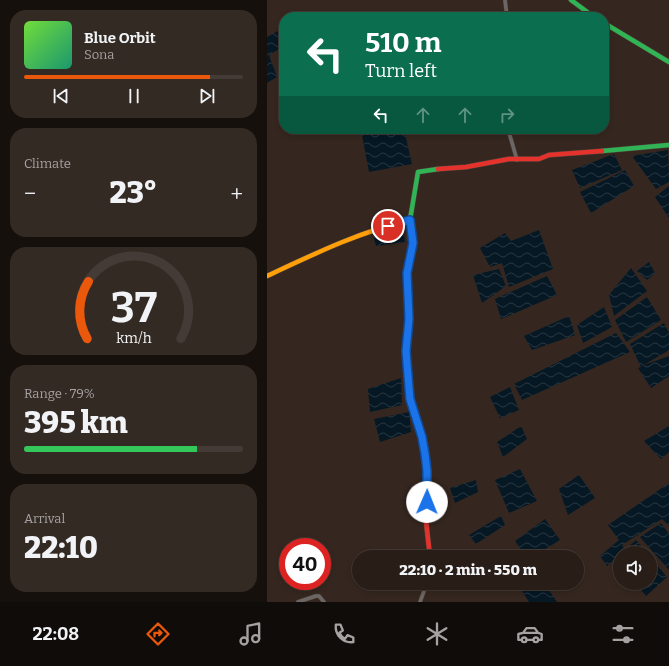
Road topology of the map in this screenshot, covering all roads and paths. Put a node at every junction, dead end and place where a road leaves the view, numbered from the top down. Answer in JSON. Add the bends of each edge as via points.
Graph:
{"nodes":[{"id":1,"x":505,"y":0,"type":"edge"},
{"id":2,"x":571,"y":0,"type":"edge"},
{"id":3,"x":506,"y":12,"type":"edge"},
{"id":4,"x":587,"y":12,"type":"edge"},
{"id":5,"x":609,"y":26,"type":"edge"},
{"id":6,"x":669,"y":62,"type":"edge"},
{"id":7,"x":509,"y":134,"type":"edge"},
{"id":8,"x":669,"y":145,"type":"edge"},
{"id":9,"x":517,"y":160,"type":"junction"},
{"id":10,"x":410,"y":220,"type":"junction"},
{"id":11,"x":267,"y":276,"type":"edge"},
{"id":12,"x":429,"y":550,"type":"edge"},
{"id":13,"x":425,"y":590,"type":"edge"},
{"id":14,"x":298,"y":602,"type":"edge"},
{"id":15,"x":324,"y":602,"type":"edge"},
{"id":16,"x":421,"y":602,"type":"edge"}],
"edges":[{"from":1,"to":3,"type":"street"},
{"from":2,"to":4,"type":"street"},
{"from":5,"to":6,"type":"street"},
{"from":7,"to":9,"type":"street"},
{"from":8,"to":9,"type":"street"},
{"from":9,"to":10,"type":"street","via":[[418,172]]},
{"from":10,"to":11,"type":"street","via":[[349,238]]},
{"from":10,"to":12,"type":"street","via":[[413,243],[407,273],[409,319],[406,351],[410,399],[422,437],[427,471],[425,512]]},
{"from":13,"to":16,"type":"street"},
{"from":14,"to":15,"type":"street","via":[[319,596]]}]}
